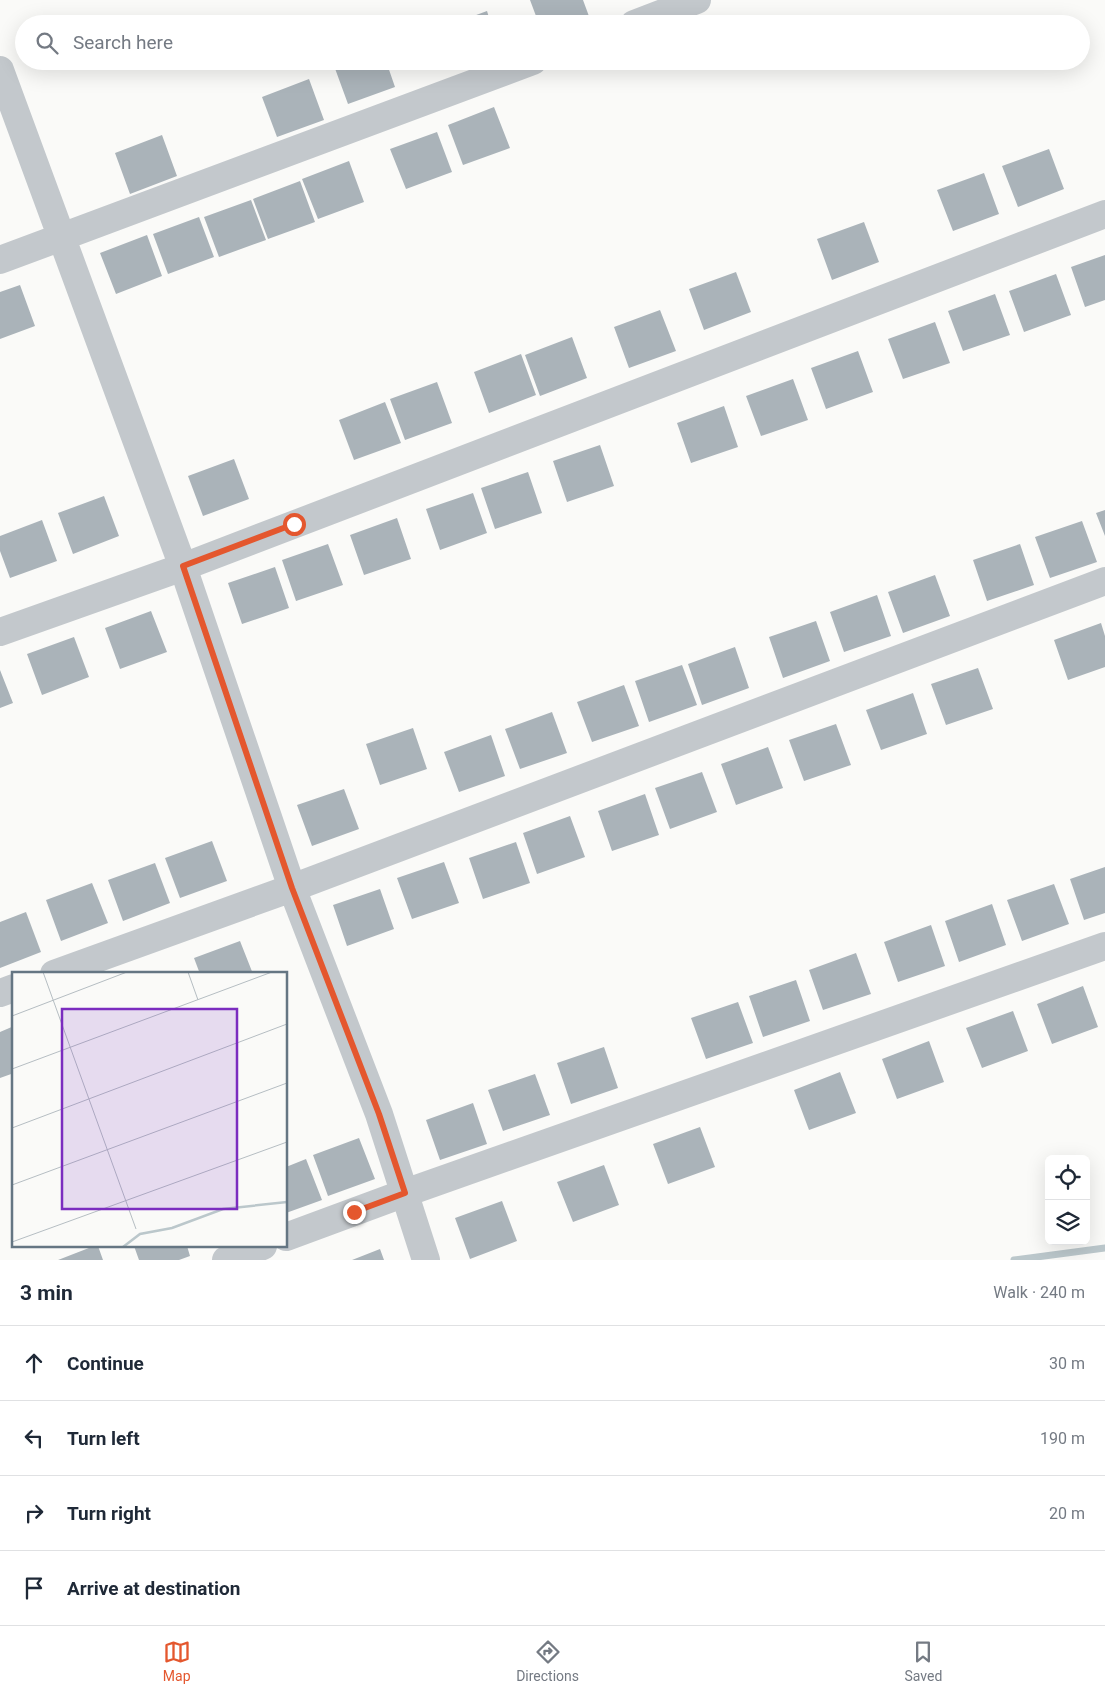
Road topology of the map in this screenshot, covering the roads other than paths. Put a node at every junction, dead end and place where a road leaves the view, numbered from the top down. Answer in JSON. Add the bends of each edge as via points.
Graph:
{"nodes":[{"id":1,"x":697,"y":0,"type":"edge"},
{"id":2,"x":658,"y":15,"type":"edge"},
{"id":3,"x":0,"y":70,"type":"edge"},
{"id":4,"x":509,"y":70,"type":"edge"},
{"id":5,"x":1105,"y":214,"type":"edge"},
{"id":6,"x":63,"y":237,"type":"junction"},
{"id":7,"x":0,"y":260,"type":"edge"},
{"id":8,"x":183,"y":566,"type":"junction"},
{"id":9,"x":1105,"y":581,"type":"edge"},
{"id":10,"x":0,"y":632,"type":"edge"},
{"id":11,"x":292,"y":888,"type":"junction"},
{"id":12,"x":1105,"y":946,"type":"edge"},
{"id":13,"x":60,"y":972,"type":"edge"},
{"id":14,"x":12,"y":989,"type":"edge"},
{"id":15,"x":0,"y":993,"type":"edge"},
{"id":16,"x":405,"y":1193,"type":"junction"},
{"id":17,"x":288,"y":1236,"type":"edge"},
{"id":18,"x":258,"y":1248,"type":"edge"},
{"id":19,"x":226,"y":1260,"type":"edge"},
{"id":20,"x":426,"y":1260,"type":"edge"}],
"edges":[{"from":1,"to":2,"type":"street"},
{"from":3,"to":6,"type":"street"},
{"from":4,"to":6,"type":"street"},
{"from":5,"to":8,"type":"street"},
{"from":6,"to":7,"type":"street"},
{"from":6,"to":8,"type":"street"},
{"from":8,"to":10,"type":"street"},
{"from":8,"to":11,"type":"street"},
{"from":9,"to":11,"type":"street"},
{"from":11,"to":13,"type":"street"},
{"from":11,"to":16,"type":"street","via":[[379,1114]]},
{"from":12,"to":16,"type":"street"},
{"from":14,"to":15,"type":"street"},
{"from":16,"to":17,"type":"street"},
{"from":16,"to":20,"type":"street"},
{"from":18,"to":19,"type":"street"}]}
